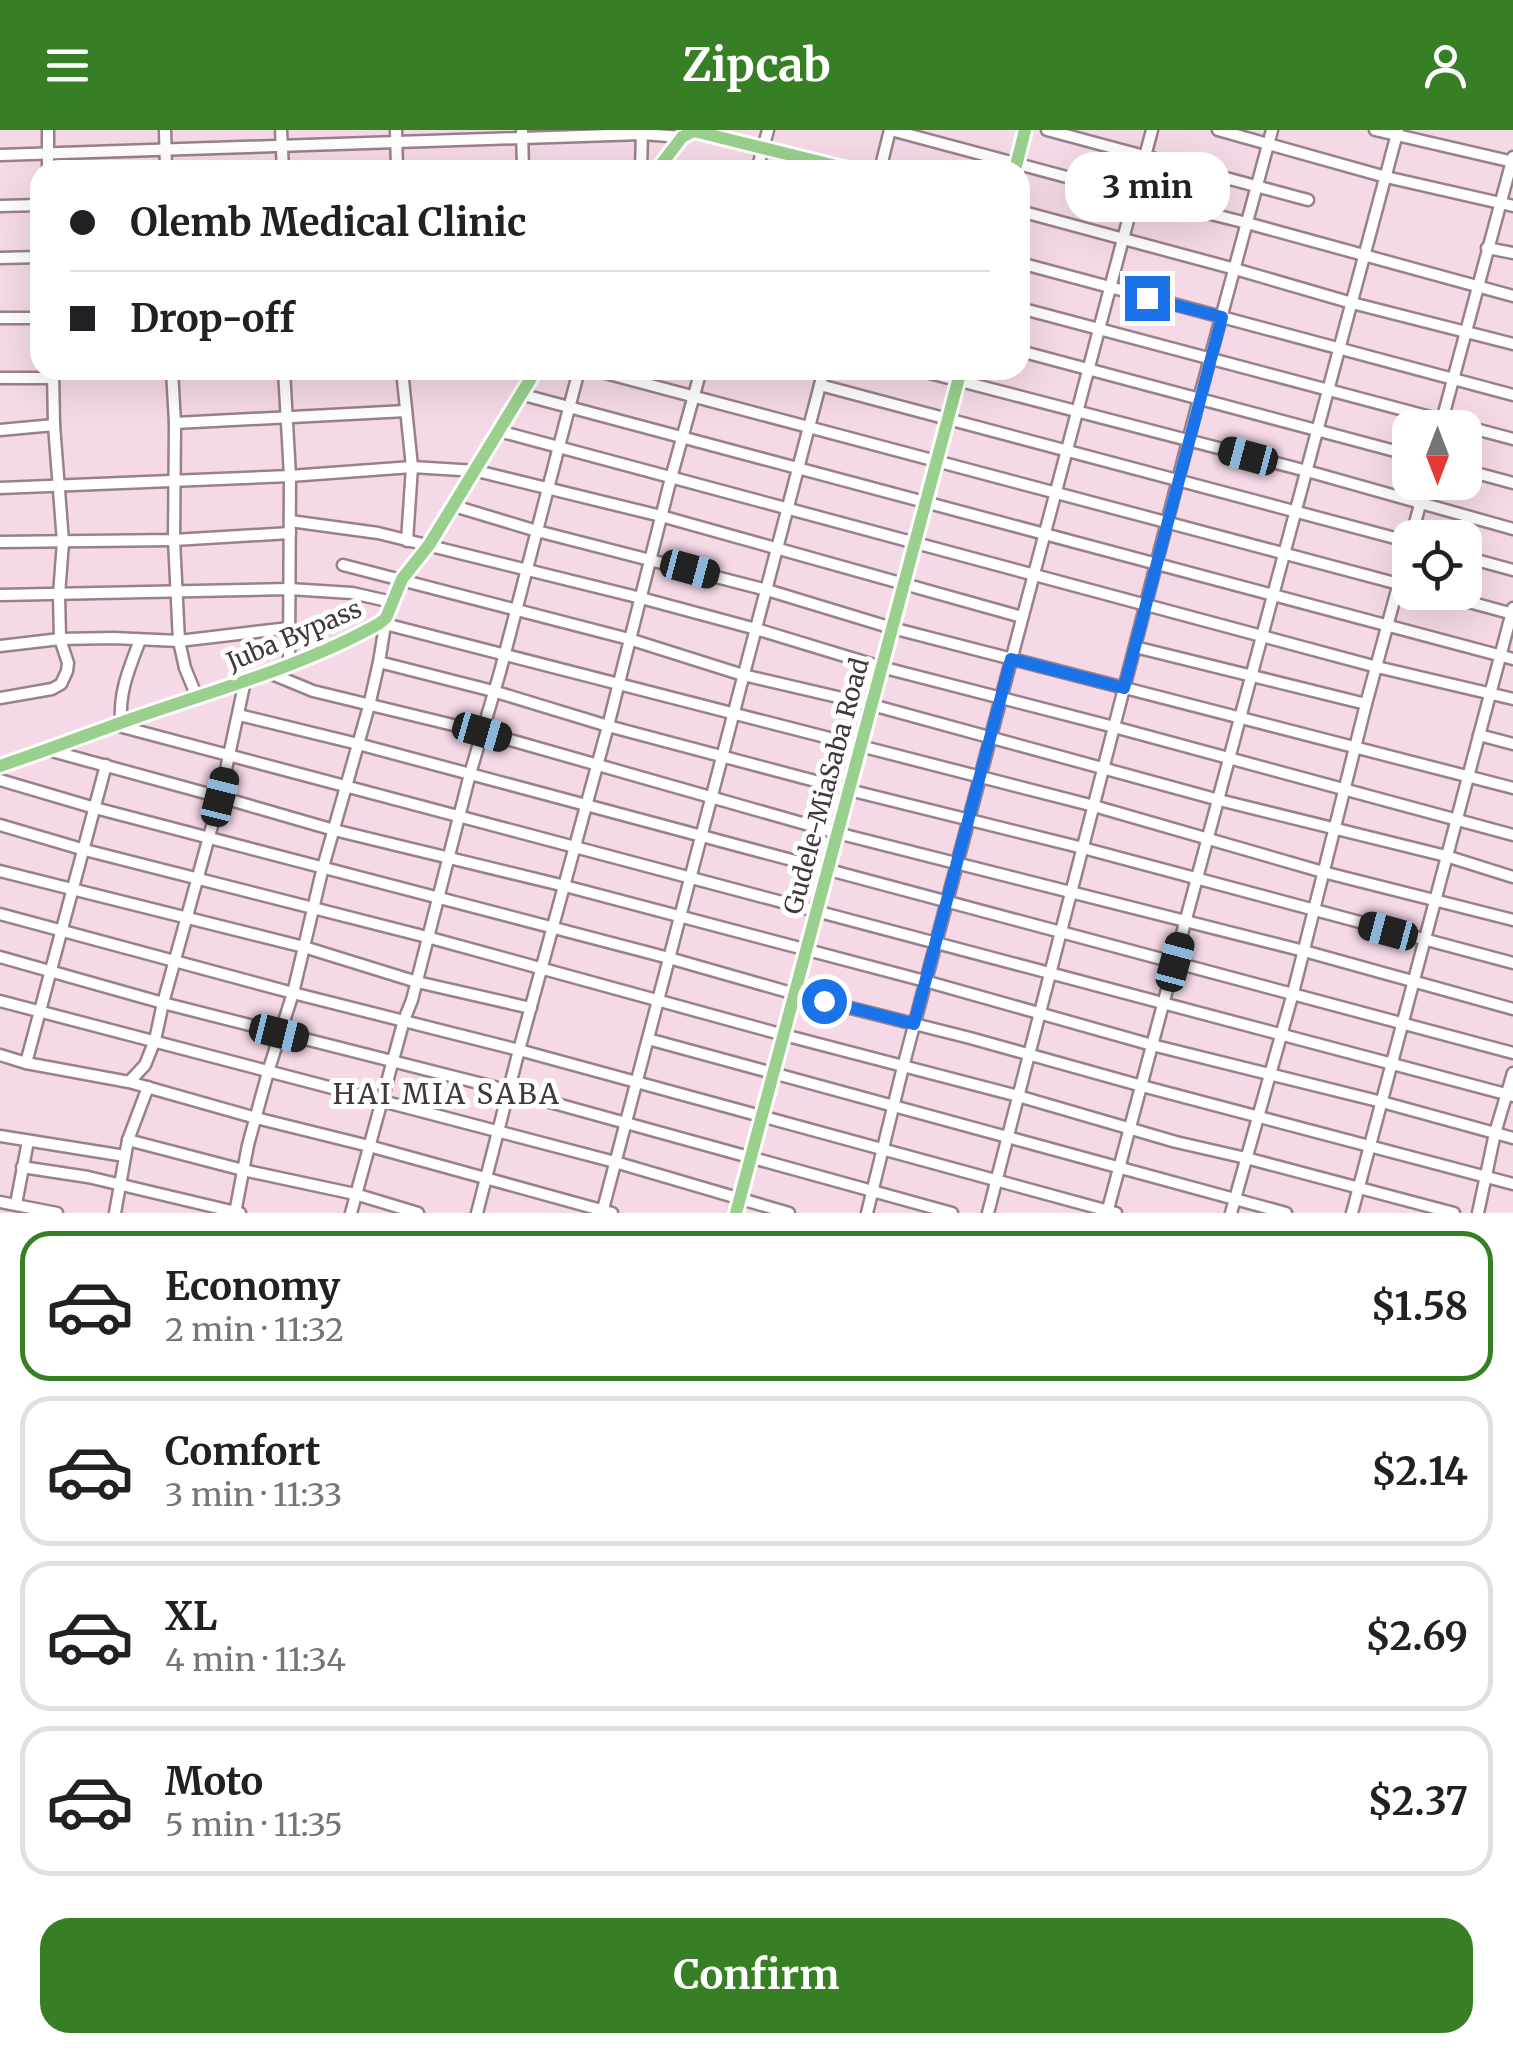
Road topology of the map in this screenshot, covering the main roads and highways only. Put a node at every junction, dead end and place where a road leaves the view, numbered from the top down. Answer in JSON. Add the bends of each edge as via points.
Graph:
{"nodes":[{"id":1,"x":1025,"y":130,"type":"edge"},
{"id":2,"x":690,"y":133,"type":"edge"},
{"id":3,"x":668,"y":160,"type":"edge"},
{"id":4,"x":812,"y":160,"type":"edge"},
{"id":5,"x":1018,"y":160,"type":"edge"},
{"id":6,"x":529,"y":380,"type":"edge"},
{"id":7,"x":958,"y":380,"type":"edge"},
{"id":8,"x":0,"y":766,"type":"edge"},
{"id":9,"x":738,"y":1206,"type":"edge"}],
"edges":[{"from":1,"to":5,"type":"main road"},
{"from":2,"to":3,"type":"main road"},
{"from":2,"to":4,"type":"main road"},
{"from":6,"to":8,"type":"main road","name":"Juba Bypass","via":[[402,579],[386,621],[245,681]]},
{"from":7,"to":9,"type":"main road","name":"Gudele-MiaSaba Road"}]}
